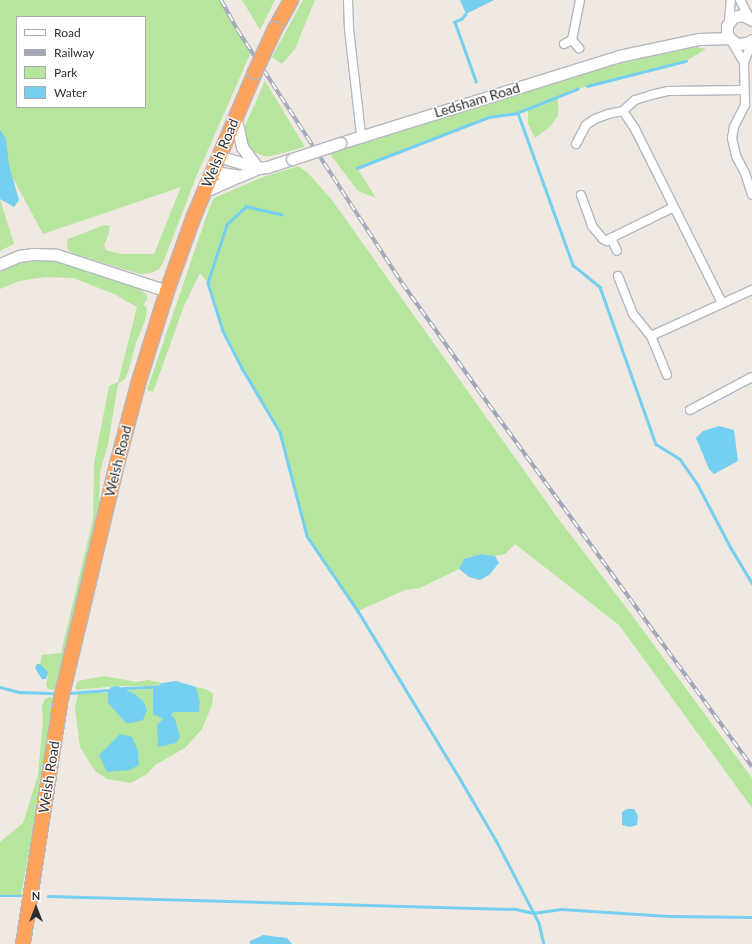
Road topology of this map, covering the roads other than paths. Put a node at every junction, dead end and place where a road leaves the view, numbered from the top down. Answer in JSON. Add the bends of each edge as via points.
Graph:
{"nodes":[{"id":1,"x":291,"y":0,"type":"edge"},
{"id":2,"x":348,"y":0,"type":"edge"},
{"id":3,"x":580,"y":0,"type":"edge"},
{"id":4,"x":731,"y":0,"type":"edge"},
{"id":5,"x":740,"y":0,"type":"edge"},
{"id":6,"x":750,"y":18,"type":"edge"},
{"id":7,"x":728,"y":23,"type":"junction"},
{"id":8,"x":699,"y":39,"type":"junction"},
{"id":9,"x":731,"y":40,"type":"junction"},
{"id":10,"x":752,"y":40,"type":"edge"},
{"id":11,"x":578,"y":48,"type":"dead end"},
{"id":12,"x":744,"y":63,"type":"junction"},
{"id":13,"x":744,"y":90,"type":"junction"},
{"id":14,"x":623,"y":111,"type":"junction"},
{"id":15,"x":235,"y":116,"type":"junction"},
{"id":16,"x":360,"y":136,"type":"junction"},
{"id":17,"x":576,"y":144,"type":"dead end"},
{"id":18,"x":215,"y":162,"type":"junction"},
{"id":19,"x":258,"y":168,"type":"junction"},
{"id":20,"x":240,"y":176,"type":"junction"},
{"id":21,"x":203,"y":192,"type":"junction"},
{"id":22,"x":581,"y":194,"type":"dead end"},
{"id":23,"x":752,"y":195,"type":"edge"},
{"id":24,"x":674,"y":207,"type":"junction"},
{"id":25,"x":612,"y":238,"type":"junction"},
{"id":26,"x":617,"y":251,"type":"dead end"},
{"id":27,"x":0,"y":264,"type":"edge"},
{"id":28,"x":618,"y":276,"type":"dead end"},
{"id":29,"x":752,"y":290,"type":"edge"},
{"id":30,"x":167,"y":291,"type":"junction"},
{"id":31,"x":722,"y":303,"type":"junction"},
{"id":32,"x":651,"y":336,"type":"junction"},
{"id":33,"x":667,"y":374,"type":"dead end"},
{"id":34,"x":752,"y":377,"type":"edge"},
{"id":35,"x":690,"y":410,"type":"dead end"},
{"id":36,"x":23,"y":944,"type":"edge"}],
"edges":[{"from":1,"to":15,"type":"highway","name":"Welsh Road","bridge":true},
{"from":2,"to":16,"type":"street"},
{"from":3,"to":11,"type":"street","via":[[568,42]]},
{"from":4,"to":7,"type":"street"},
{"from":5,"to":6,"type":"street"},
{"from":6,"to":7,"type":"main road","name":"Ledsham Road","via":[[738,15]]},
{"from":7,"to":8,"type":"main road","name":"Ledsham Road"},
{"from":7,"to":9,"type":"main road"},
{"from":8,"to":9,"type":"main road","name":"Ledsham Road"},
{"from":8,"to":16,"type":"main road","name":"Ledsham Road","via":[[619,56]]},
{"from":9,"to":10,"type":"main road","name":"Ledsham Road","via":[[742,44]]},
{"from":9,"to":12,"type":"street"},
{"from":10,"to":12,"type":"street"},
{"from":12,"to":13,"type":"street"},
{"from":13,"to":14,"type":"street","via":[[669,91],[635,100]]},
{"from":13,"to":23,"type":"street","via":[[744,105],[732,138],[736,156]]},
{"from":14,"to":17,"type":"street","via":[[608,114],[586,125]]},
{"from":14,"to":24,"type":"street","via":[[635,129]]},
{"from":15,"to":18,"type":"highway","name":"Welsh Road"},
{"from":15,"to":19,"type":"main road","via":[[242,147]]},
{"from":16,"to":19,"type":"main road","name":"Ledsham Road","bridge":true},
{"from":18,"to":19,"type":"main road","name":"Ledsham Road"},
{"from":18,"to":20,"type":"main road","via":[[221,173]]},
{"from":18,"to":21,"type":"highway","name":"Welsh Road"},
{"from":19,"to":20,"type":"main road","name":"Ledsham Road"},
{"from":20,"to":21,"type":"main road","name":"Ledsham Road"},
{"from":21,"to":30,"type":"highway","name":"Welsh Road"},
{"from":22,"to":25,"type":"street","via":[[592,226],[602,239],[607,241]]},
{"from":24,"to":25,"type":"street"},
{"from":24,"to":31,"type":"street"},
{"from":25,"to":26,"type":"street"},
{"from":27,"to":30,"type":"main road","via":[[19,256],[57,255]]},
{"from":28,"to":32,"type":"street","via":[[633,314]]},
{"from":29,"to":31,"type":"street"},
{"from":30,"to":36,"type":"highway","name":"Welsh Road","via":[[117,464],[62,692]]},
{"from":31,"to":32,"type":"street"},
{"from":32,"to":33,"type":"street"},
{"from":34,"to":35,"type":"street"}]}
